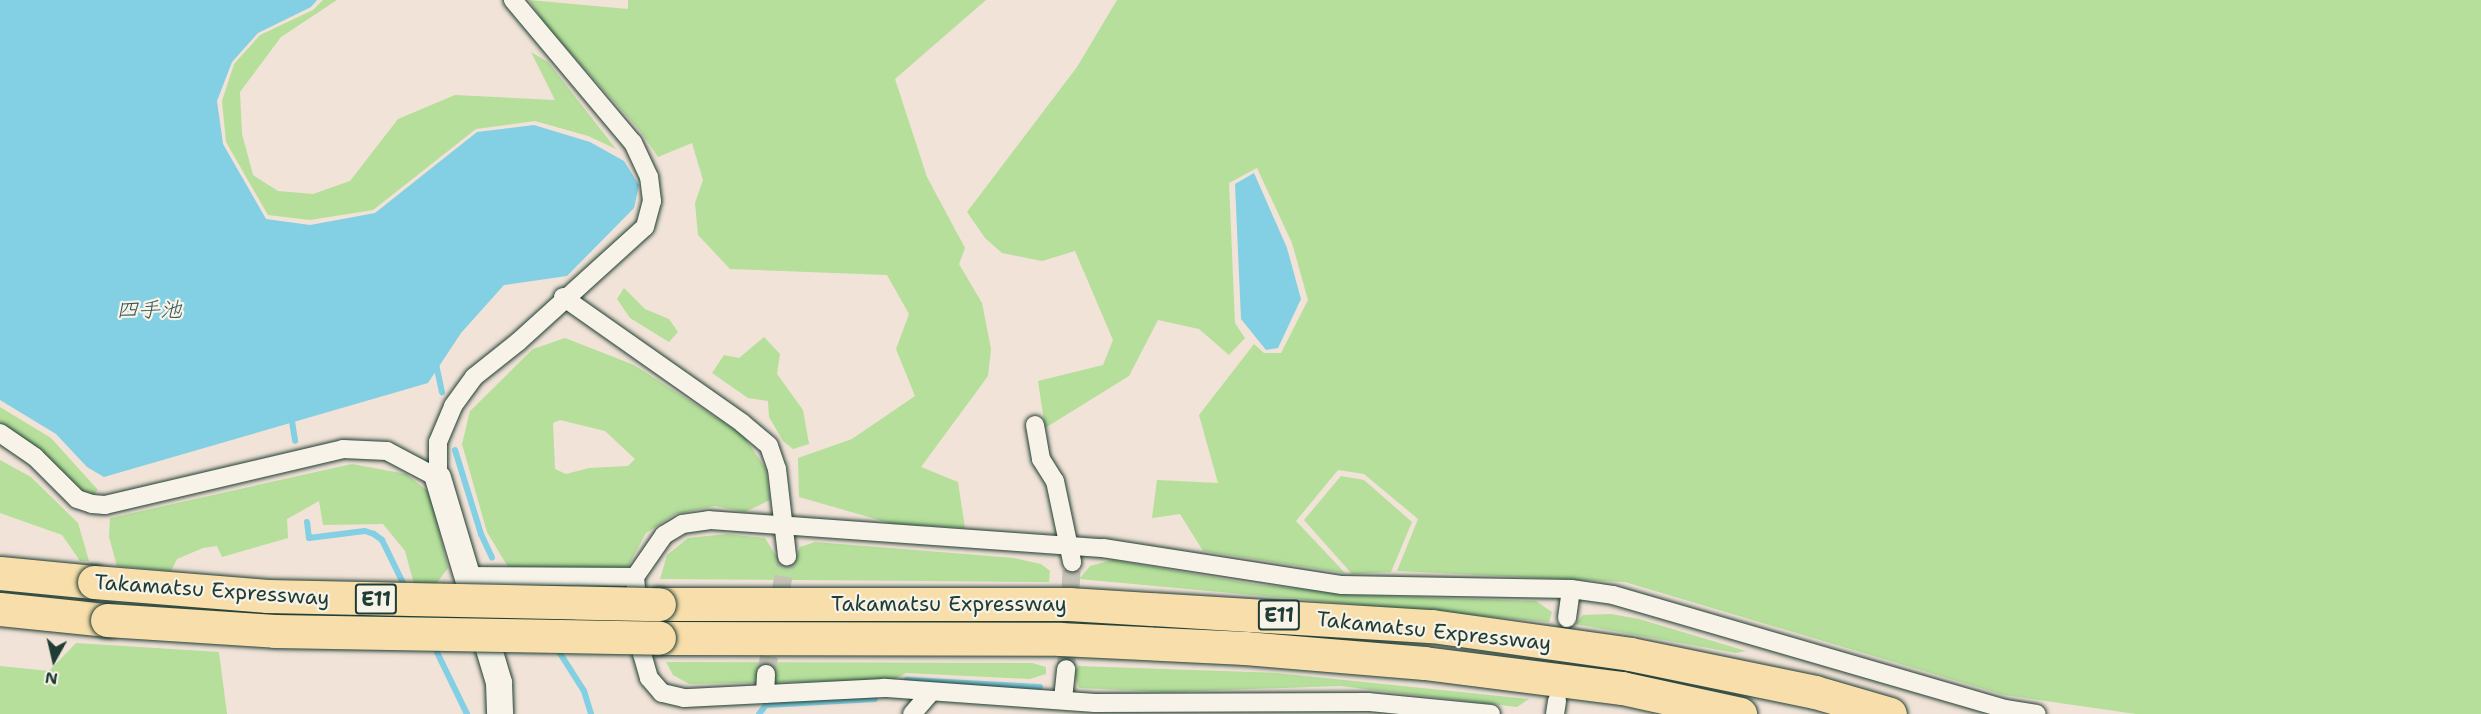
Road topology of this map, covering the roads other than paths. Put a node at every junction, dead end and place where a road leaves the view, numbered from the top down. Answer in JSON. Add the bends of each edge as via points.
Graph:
{"nodes":[{"id":1,"x":513,"y":0,"type":"edge"},
{"id":2,"x":563,"y":297,"type":"junction"},
{"id":3,"x":1035,"y":425,"type":"dead end"},
{"id":4,"x":0,"y":433,"type":"edge"},
{"id":5,"x":438,"y":478,"type":"junction"},
{"id":6,"x":783,"y":527,"type":"junction"},
{"id":7,"x":1072,"y":554,"type":"junction"},
{"id":8,"x":787,"y":556,"type":"tunnel mouth"},
{"id":9,"x":0,"y":573,"type":"edge"},
{"id":10,"x":467,"y":576,"type":"junction"},
{"id":11,"x":635,"y":577,"type":"junction"},
{"id":12,"x":1571,"y":589,"type":"junction"},
{"id":13,"x":0,"y":609,"type":"edge"},
{"id":14,"x":1567,"y":618,"type":"dead end"},
{"id":15,"x":1066,"y":669,"type":"tunnel mouth"},
{"id":16,"x":766,"y":675,"type":"tunnel mouth"},
{"id":17,"x":930,"y":693,"type":"junction"},
{"id":18,"x":765,"y":694,"type":"junction"},
{"id":19,"x":1063,"y":699,"type":"junction"},
{"id":20,"x":1214,"y":708,"type":"edge"},
{"id":21,"x":500,"y":714,"type":"edge"},
{"id":22,"x":912,"y":714,"type":"edge"},
{"id":23,"x":1491,"y":714,"type":"edge"},
{"id":24,"x":1740,"y":714,"type":"edge"},
{"id":25,"x":1890,"y":714,"type":"edge"},
{"id":26,"x":2037,"y":714,"type":"edge"}],
"edges":[{"from":1,"to":2,"type":"street","via":[[633,143],[649,177],[652,201],[645,226]]},
{"from":2,"to":5,"type":"street","via":[[518,342],[474,377],[453,406],[438,442]]},
{"from":2,"to":6,"type":"street","via":[[769,446],[777,469]]},
{"from":3,"to":7,"type":"street","via":[[1041,459],[1055,481]]},
{"from":4,"to":5,"type":"street","via":[[35,457],[77,499],[92,504],[105,505],[343,449],[387,451]]},
{"from":5,"to":10,"type":"street"},
{"from":6,"to":7,"type":"street"},
{"from":6,"to":8,"type":"street"},
{"from":6,"to":11,"type":"street","via":[[710,520],[682,524],[664,535]]},
{"from":7,"to":12,"type":"street","via":[[1342,585]]},
{"from":9,"to":25,"type":"highway","name":"Takamatsu Expressway","number":"E11","bridge":true,"via":[[267,596],[659,604],[1069,604],[1432,626],[1630,654],[1815,692]]},
{"from":10,"to":11,"type":"street"},
{"from":10,"to":21,"type":"street","via":[[499,683]]},
{"from":11,"to":18,"type":"street","via":[[642,654],[649,678],[662,693],[684,698]]},
{"from":12,"to":14,"type":"street"},
{"from":12,"to":26,"type":"street","via":[[1624,597],[2005,709]]},
{"from":13,"to":24,"type":"highway","name":"Takamatsu Expressway","number":"E11","bridge":true,"via":[[275,631],[659,638],[1060,639],[1245,648],[1424,663],[1622,688]]},
{"from":15,"to":19,"type":"street"},
{"from":16,"to":18,"type":"street"},
{"from":17,"to":18,"type":"street","via":[[884,688]]},
{"from":17,"to":19,"type":"street"},
{"from":17,"to":22,"type":"street"},
{"from":19,"to":20,"type":"street"},
{"from":20,"to":23,"type":"street","via":[[1368,702]]}]}
